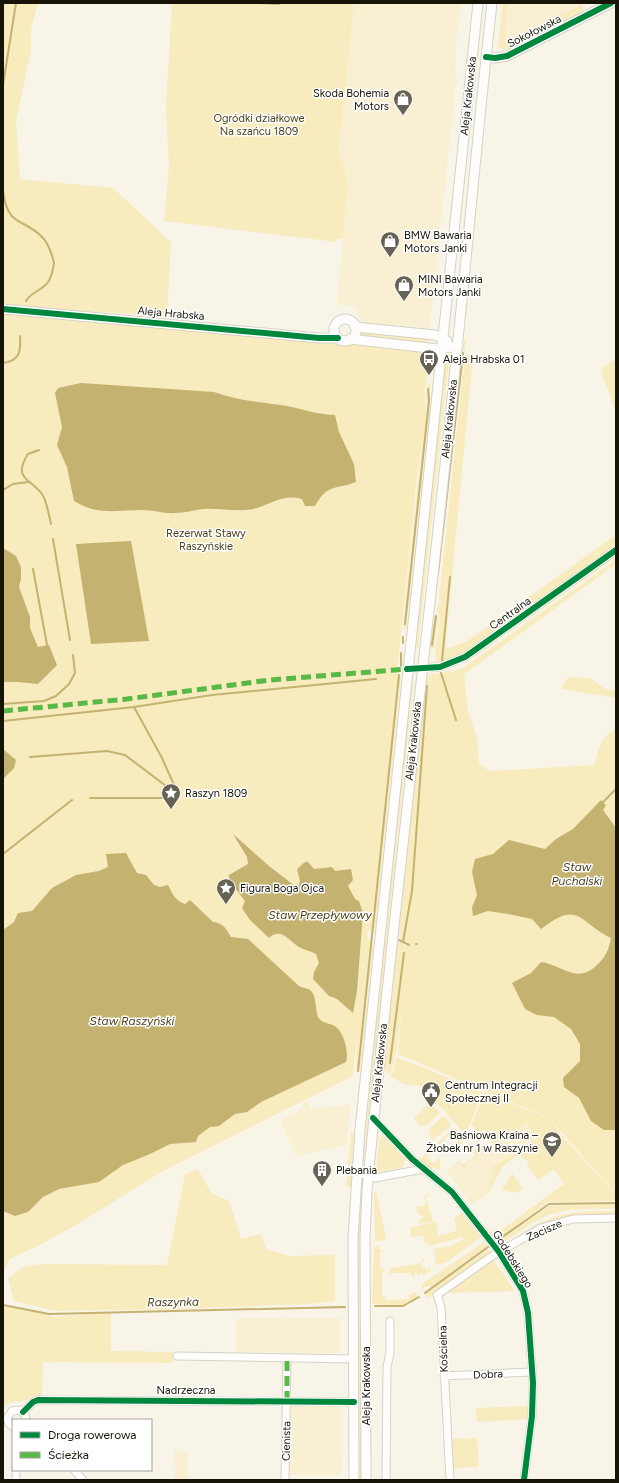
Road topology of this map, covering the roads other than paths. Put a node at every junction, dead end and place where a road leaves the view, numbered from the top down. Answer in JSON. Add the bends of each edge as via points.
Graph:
{"nodes":[{"id":1,"x":478,"y":3,"type":"edge"},
{"id":2,"x":492,"y":3,"type":"edge"},
{"id":3,"x":610,"y":3,"type":"edge"},
{"id":4,"x":486,"y":57,"type":"junction"},
{"id":5,"x":3,"y":308,"type":"edge"},
{"id":6,"x":445,"y":320,"type":"junction"},
{"id":7,"x":356,"y":327,"type":"junction"},
{"id":8,"x":334,"y":328,"type":"junction"},
{"id":9,"x":459,"y":332,"type":"junction"},
{"id":10,"x":316,"y":337,"type":"junction"},
{"id":11,"x":338,"y":338,"type":"junction"},
{"id":12,"x":442,"y":339,"type":"junction"},
{"id":13,"x":350,"y":340,"type":"junction"},
{"id":14,"x":458,"y":346,"type":"junction"},
{"id":15,"x":441,"y":349,"type":"junction"},
{"id":16,"x":616,"y":550,"type":"edge"},
{"id":17,"x":421,"y":668,"type":"junction"},
{"id":18,"x":407,"y":669,"type":"junction"},
{"id":19,"x":373,"y":1118,"type":"junction"},
{"id":20,"x":409,"y":1156,"type":"junction"},
{"id":21,"x":423,"y":1169,"type":"junction"},
{"id":22,"x":356,"y":1172,"type":"junction"},
{"id":23,"x":401,"y":1173,"type":"junction"},
{"id":24,"x":368,"y":1176,"type":"junction"},
{"id":25,"x":616,"y":1218,"type":"edge"},
{"id":26,"x":499,"y":1252,"type":"junction"},
{"id":27,"x":390,"y":1322,"type":"dead end"},
{"id":28,"x":176,"y":1356,"type":"dead end"},
{"id":29,"x":287,"y":1358,"type":"junction"},
{"id":30,"x":354,"y":1359,"type":"junction"},
{"id":31,"x":532,"y":1372,"type":"junction"},
{"id":32,"x":444,"y":1376,"type":"junction"},
{"id":33,"x":287,"y":1401,"type":"junction"},
{"id":34,"x":354,"y":1402,"type":"junction"},
{"id":35,"x":23,"y":1412,"type":"junction"},
{"id":36,"x":26,"y":1419,"type":"edge"},
{"id":37,"x":8,"y":1424,"type":"edge"},
{"id":38,"x":75,"y":1471,"type":"edge"},
{"id":39,"x":83,"y":1480,"type":"edge"},
{"id":40,"x":285,"y":1480,"type":"edge"},
{"id":41,"x":354,"y":1480,"type":"edge"},
{"id":42,"x":366,"y":1480,"type":"edge"},
{"id":43,"x":386,"y":1480,"type":"edge"},
{"id":44,"x":450,"y":1480,"type":"edge"},
{"id":45,"x":524,"y":1480,"type":"edge"}],
"edges":[{"from":1,"to":6,"type":"main road","name":"Aleja Krakowska"},
{"from":2,"to":4,"type":"main road","name":"Aleja Krakowska"},
{"from":3,"to":4,"type":"main road","name":"Sokołowska","via":[[507,56]]},
{"from":4,"to":9,"type":"main road","name":"Aleja Krakowska"},
{"from":5,"to":10,"type":"main road","name":"Aleja Hrabska"},
{"from":6,"to":9,"type":"main road","via":[[450,331]]},
{"from":6,"to":12,"type":"main road","name":"Aleja Krakowska"},
{"from":7,"to":8,"type":"main road","via":[[346,319],[338,321]]},
{"from":7,"to":12,"type":"main road"},
{"from":7,"to":13,"type":"main road","via":[[355,334]]},
{"from":8,"to":10,"type":"main road"},
{"from":8,"to":11,"type":"main road"},
{"from":9,"to":14,"type":"main road","name":"Aleja Krakowska"},
{"from":10,"to":11,"type":"main road","name":"Aleja Hrabska"},
{"from":11,"to":13,"type":"main road"},
{"from":12,"to":14,"type":"main road"},
{"from":12,"to":15,"type":"main road","name":"Aleja Krakowska"},
{"from":13,"to":15,"type":"main road"},
{"from":14,"to":15,"type":"main road"},
{"from":14,"to":17,"type":"main road","name":"Aleja Krakowska"},
{"from":15,"to":18,"type":"main road","name":"Aleja Krakowska"},
{"from":16,"to":17,"type":"street","name":"Centralna","via":[[465,657],[441,667]]},
{"from":17,"to":18,"type":"street","name":"Centralna"},
{"from":17,"to":19,"type":"main road","name":"Aleja Krakowska"},
{"from":18,"to":22,"type":"main road","name":"Aleja Krakowska"},
{"from":19,"to":20,"type":"street","name":"Godebskiego"},
{"from":19,"to":24,"type":"main road","name":"Aleja Krakowska"},
{"from":20,"to":21,"type":"street","name":"Godebskiego"},
{"from":20,"to":23,"type":"street","via":[[407,1166]]},
{"from":21,"to":23,"type":"street"},
{"from":21,"to":26,"type":"street","name":"Godebskiego","via":[[452,1192]]},
{"from":22,"to":24,"type":"street"},
{"from":22,"to":30,"type":"main road","name":"Aleja Krakowska","via":[[353,1239]]},
{"from":23,"to":24,"type":"street","via":[[375,1178]]},
{"from":24,"to":42,"type":"main road","name":"Aleja Krakowska","via":[[365,1232]]},
{"from":25,"to":26,"type":"street","name":"Zacisze","via":[[578,1218],[559,1222]]},
{"from":26,"to":31,"type":"street","name":"Godebskiego","via":[[524,1295],[528,1313]]},
{"from":26,"to":32,"type":"street","name":"Kościelna","via":[[437,1295],[441,1307]]},
{"from":27,"to":43,"type":"street"},
{"from":28,"to":29,"type":"street"},
{"from":29,"to":30,"type":"street"},
{"from":29,"to":33,"type":"street"},
{"from":30,"to":34,"type":"main road","name":"Aleja Krakowska"},
{"from":31,"to":32,"type":"street","name":"Dobra"},
{"from":31,"to":45,"type":"street","name":"Godebskiego","via":[[532,1416]]},
{"from":32,"to":44,"type":"street","name":"Kościelna"},
{"from":33,"to":34,"type":"street","name":"Nadrzeczna"},
{"from":33,"to":35,"type":"street","name":"Nadrzeczna","via":[[38,1400]]},
{"from":33,"to":40,"type":"street","name":"Cienista"},
{"from":34,"to":41,"type":"main road","name":"Aleja Krakowska"},
{"from":35,"to":36,"type":"street"},
{"from":35,"to":37,"type":"street","name":"Nadrzeczna","via":[[18,1409],[12,1411],[8,1415]]},
{"from":38,"to":39,"type":"street"}]}
